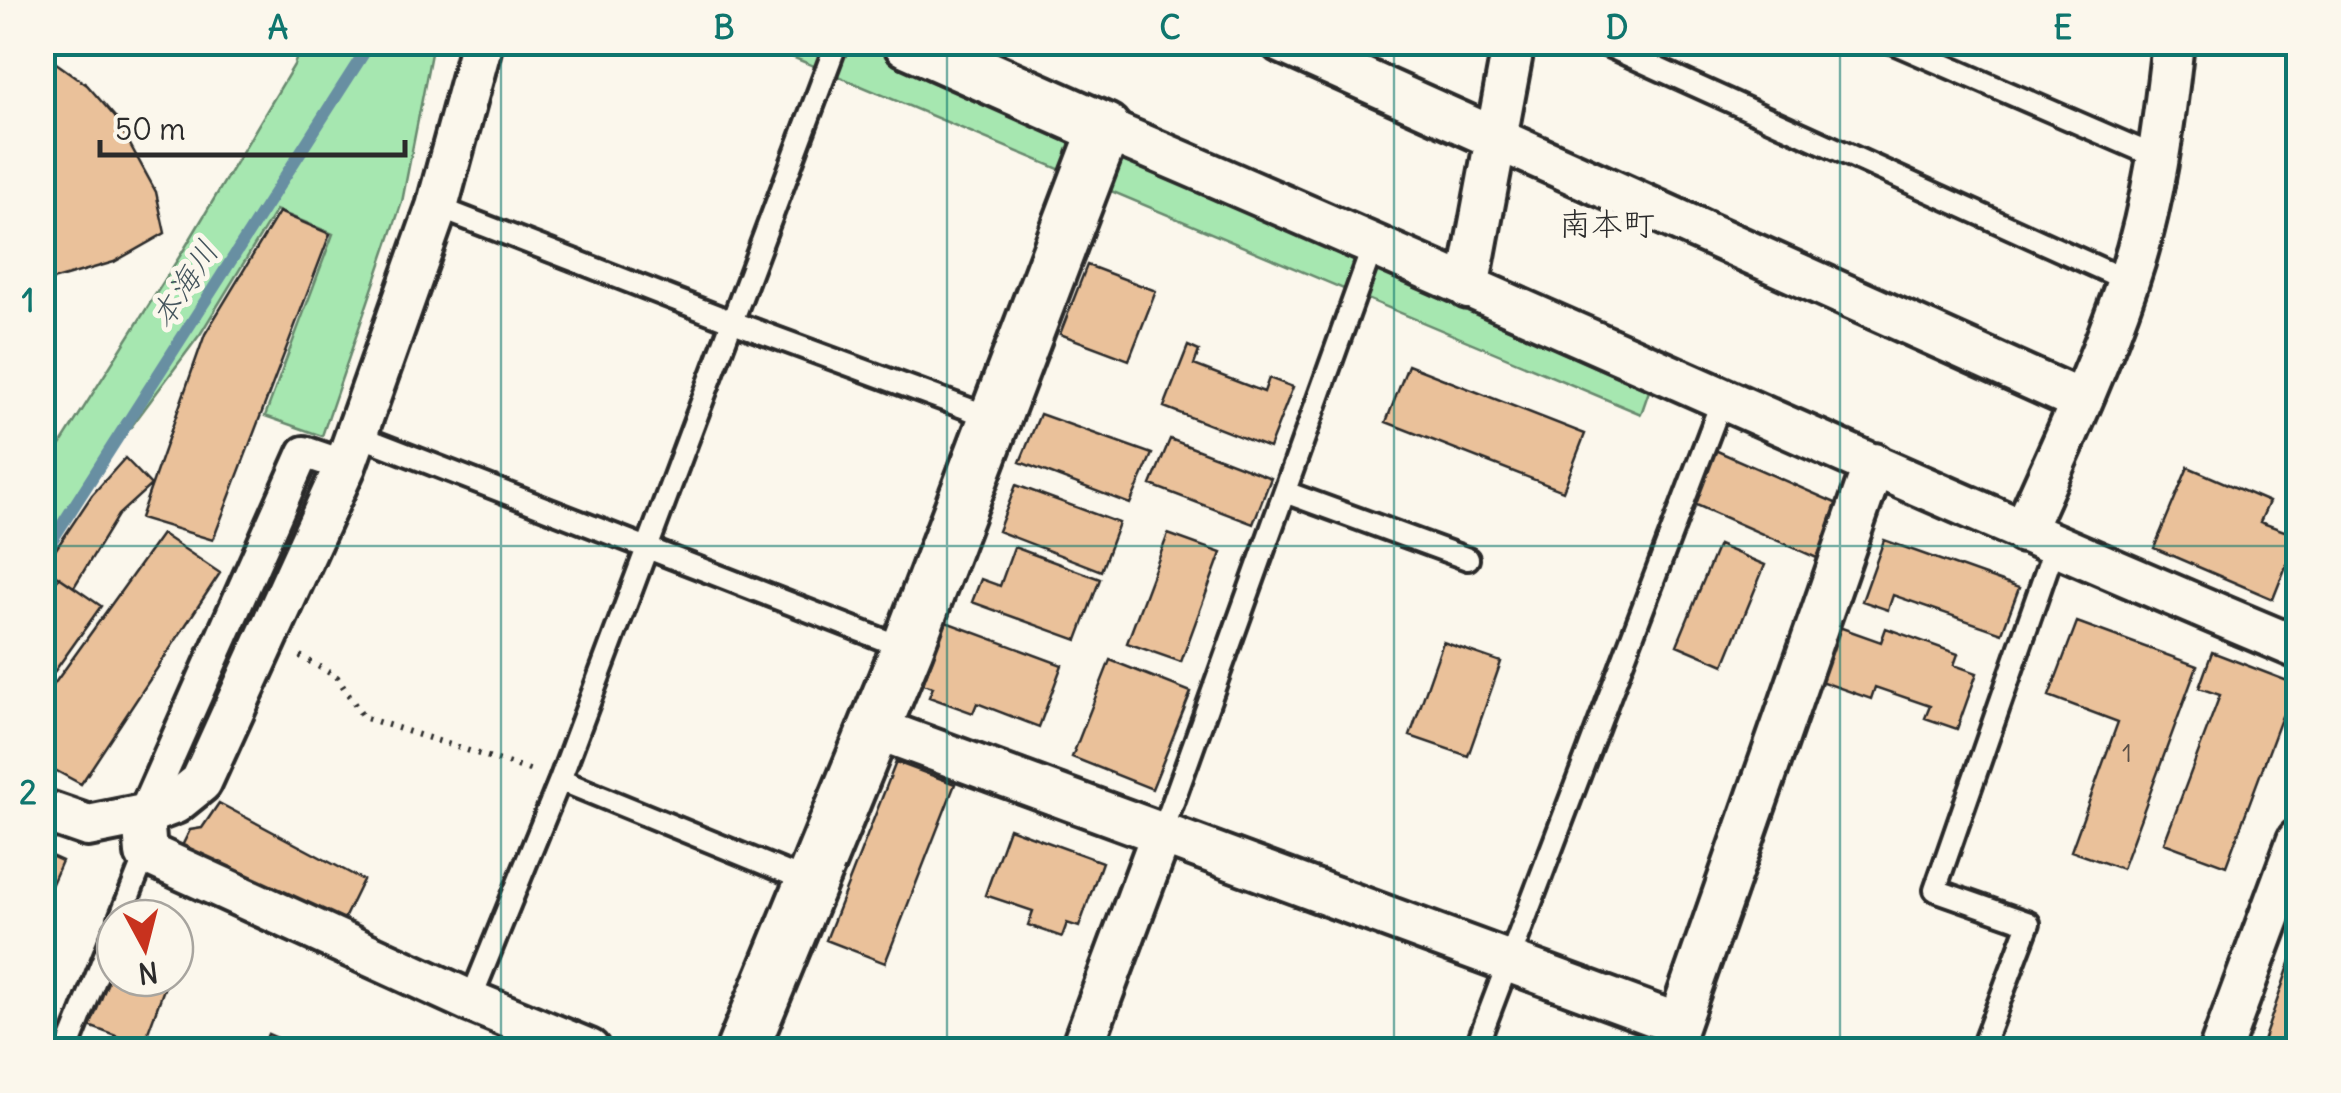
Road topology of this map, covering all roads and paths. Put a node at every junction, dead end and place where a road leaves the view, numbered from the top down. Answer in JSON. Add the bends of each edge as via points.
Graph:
{"nodes":[{"id":1,"x":482,"y":42,"type":"edge"},
{"id":2,"x":837,"y":42,"type":"edge"},
{"id":3,"x":909,"y":42,"type":"edge"},
{"id":4,"x":1281,"y":42,"type":"edge"},
{"id":5,"x":1514,"y":42,"type":"edge"},
{"id":6,"x":1599,"y":42,"type":"edge"},
{"id":7,"x":1891,"y":42,"type":"edge"},
{"id":8,"x":2173,"y":42,"type":"edge"},
{"id":9,"x":1343,"y":56,"type":"edge"},
{"id":10,"x":982,"y":59,"type":"edge"},
{"id":11,"x":1105,"y":129,"type":"junction"},
{"id":12,"x":1495,"y":141,"type":"junction"},
{"id":13,"x":2160,"y":158,"type":"junction"},
{"id":14,"x":436,"y":207,"type":"junction"},
{"id":15,"x":1374,"y":243,"type":"junction"},
{"id":16,"x":2128,"y":282,"type":"junction"},
{"id":17,"x":1468,"y":288,"type":"junction"},
{"id":18,"x":733,"y":322,"type":"junction"},
{"id":19,"x":1722,"y":400,"type":"junction"},
{"id":20,"x":2081,"y":401,"type":"junction"},
{"id":21,"x":993,"y":418,"type":"junction"},
{"id":22,"x":351,"y":450,"type":"junction"},
{"id":23,"x":1874,"y":464,"type":"junction"},
{"id":24,"x":1284,"y":492,"type":"junction"},
{"id":25,"x":2039,"y":539,"type":"junction"},
{"id":26,"x":647,"y":545,"type":"junction"},
{"id":27,"x":1468,"y":559,"type":"dead end"},
{"id":28,"x":268,"y":638,"type":"junction"},
{"id":29,"x":2298,"y":648,"type":"edge"},
{"id":30,"x":907,"y":649,"type":"junction"},
{"id":31,"x":875,"y":728,"type":"junction"},
{"id":32,"x":560,"y":780,"type":"junction"},
{"id":33,"x":42,"y":810,"type":"edge"},
{"id":34,"x":1162,"y":833,"type":"junction"},
{"id":35,"x":144,"y":834,"type":"junction"},
{"id":36,"x":2298,"y":840,"type":"edge"},
{"id":37,"x":812,"y":883,"type":"junction"},
{"id":38,"x":126,"y":898,"type":"edge"},
{"id":39,"x":1507,"y":960,"type":"junction"},
{"id":40,"x":95,"y":979,"type":"edge"},
{"id":41,"x":470,"y":1002,"type":"junction"},
{"id":42,"x":1674,"y":1037,"type":"edge"},
{"id":43,"x":66,"y":1050,"type":"edge"},
{"id":44,"x":589,"y":1050,"type":"edge"},
{"id":45,"x":742,"y":1050,"type":"edge"},
{"id":46,"x":1081,"y":1050,"type":"edge"},
{"id":47,"x":1475,"y":1050,"type":"edge"},
{"id":48,"x":1981,"y":1050,"type":"edge"},
{"id":49,"x":2220,"y":1050,"type":"edge"}],
"edges":[{"from":1,"to":14,"type":"street"},
{"from":2,"to":18,"type":"lane"},
{"from":3,"to":10,"type":"street"},
{"from":4,"to":9,"type":"street"},
{"from":5,"to":12,"type":"street"},
{"from":6,"to":16,"type":"lane"},
{"from":7,"to":13,"type":"lane"},
{"from":8,"to":13,"type":"street"},
{"from":9,"to":12,"type":"street"},
{"from":10,"to":11,"type":"street"},
{"from":11,"to":15,"type":"street"},
{"from":11,"to":21,"type":"street"},
{"from":12,"to":17,"type":"street"},
{"from":12,"to":20,"type":"street"},
{"from":13,"to":16,"type":"street"},
{"from":14,"to":18,"type":"lane"},
{"from":14,"to":22,"type":"street"},
{"from":15,"to":17,"type":"street"},
{"from":15,"to":24,"type":"lane"},
{"from":16,"to":20,"type":"street"},
{"from":17,"to":19,"type":"street"},
{"from":18,"to":21,"type":"lane"},
{"from":18,"to":26,"type":"lane"},
{"from":19,"to":23,"type":"street"},
{"from":19,"to":39,"type":"lane"},
{"from":20,"to":25,"type":"street"},
{"from":21,"to":30,"type":"street"},
{"from":22,"to":26,"type":"lane"},
{"from":22,"to":28,"type":"street"},
{"from":22,"to":35,"type":"street","via":[[304,452]]},
{"from":23,"to":25,"type":"street"},
{"from":23,"to":42,"type":"street"},
{"from":24,"to":27,"type":"lane"},
{"from":24,"to":34,"type":"lane"},
{"from":25,"to":29,"type":"street"},
{"from":25,"to":48,"type":"lane","via":[[1935,890],[2028,923]]},
{"from":26,"to":30,"type":"lane"},
{"from":26,"to":32,"type":"lane"},
{"from":28,"to":32,"type":"path","via":[[337,677],[363,716]]},
{"from":28,"to":35,"type":"street","via":[[201,782]]},
{"from":30,"to":31,"type":"street"},
{"from":31,"to":34,"type":"street"},
{"from":31,"to":37,"type":"street"},
{"from":32,"to":37,"type":"lane"},
{"from":32,"to":41,"type":"lane"},
{"from":33,"to":35,"type":"street","via":[[88,826]]},
{"from":34,"to":39,"type":"street"},
{"from":34,"to":46,"type":"street"},
{"from":35,"to":38,"type":"lane"},
{"from":35,"to":41,"type":"street"},
{"from":36,"to":49,"type":"street"},
{"from":37,"to":45,"type":"street"},
{"from":39,"to":42,"type":"street"},
{"from":39,"to":47,"type":"lane"},
{"from":40,"to":43,"type":"lane"},
{"from":41,"to":44,"type":"street"}]}
